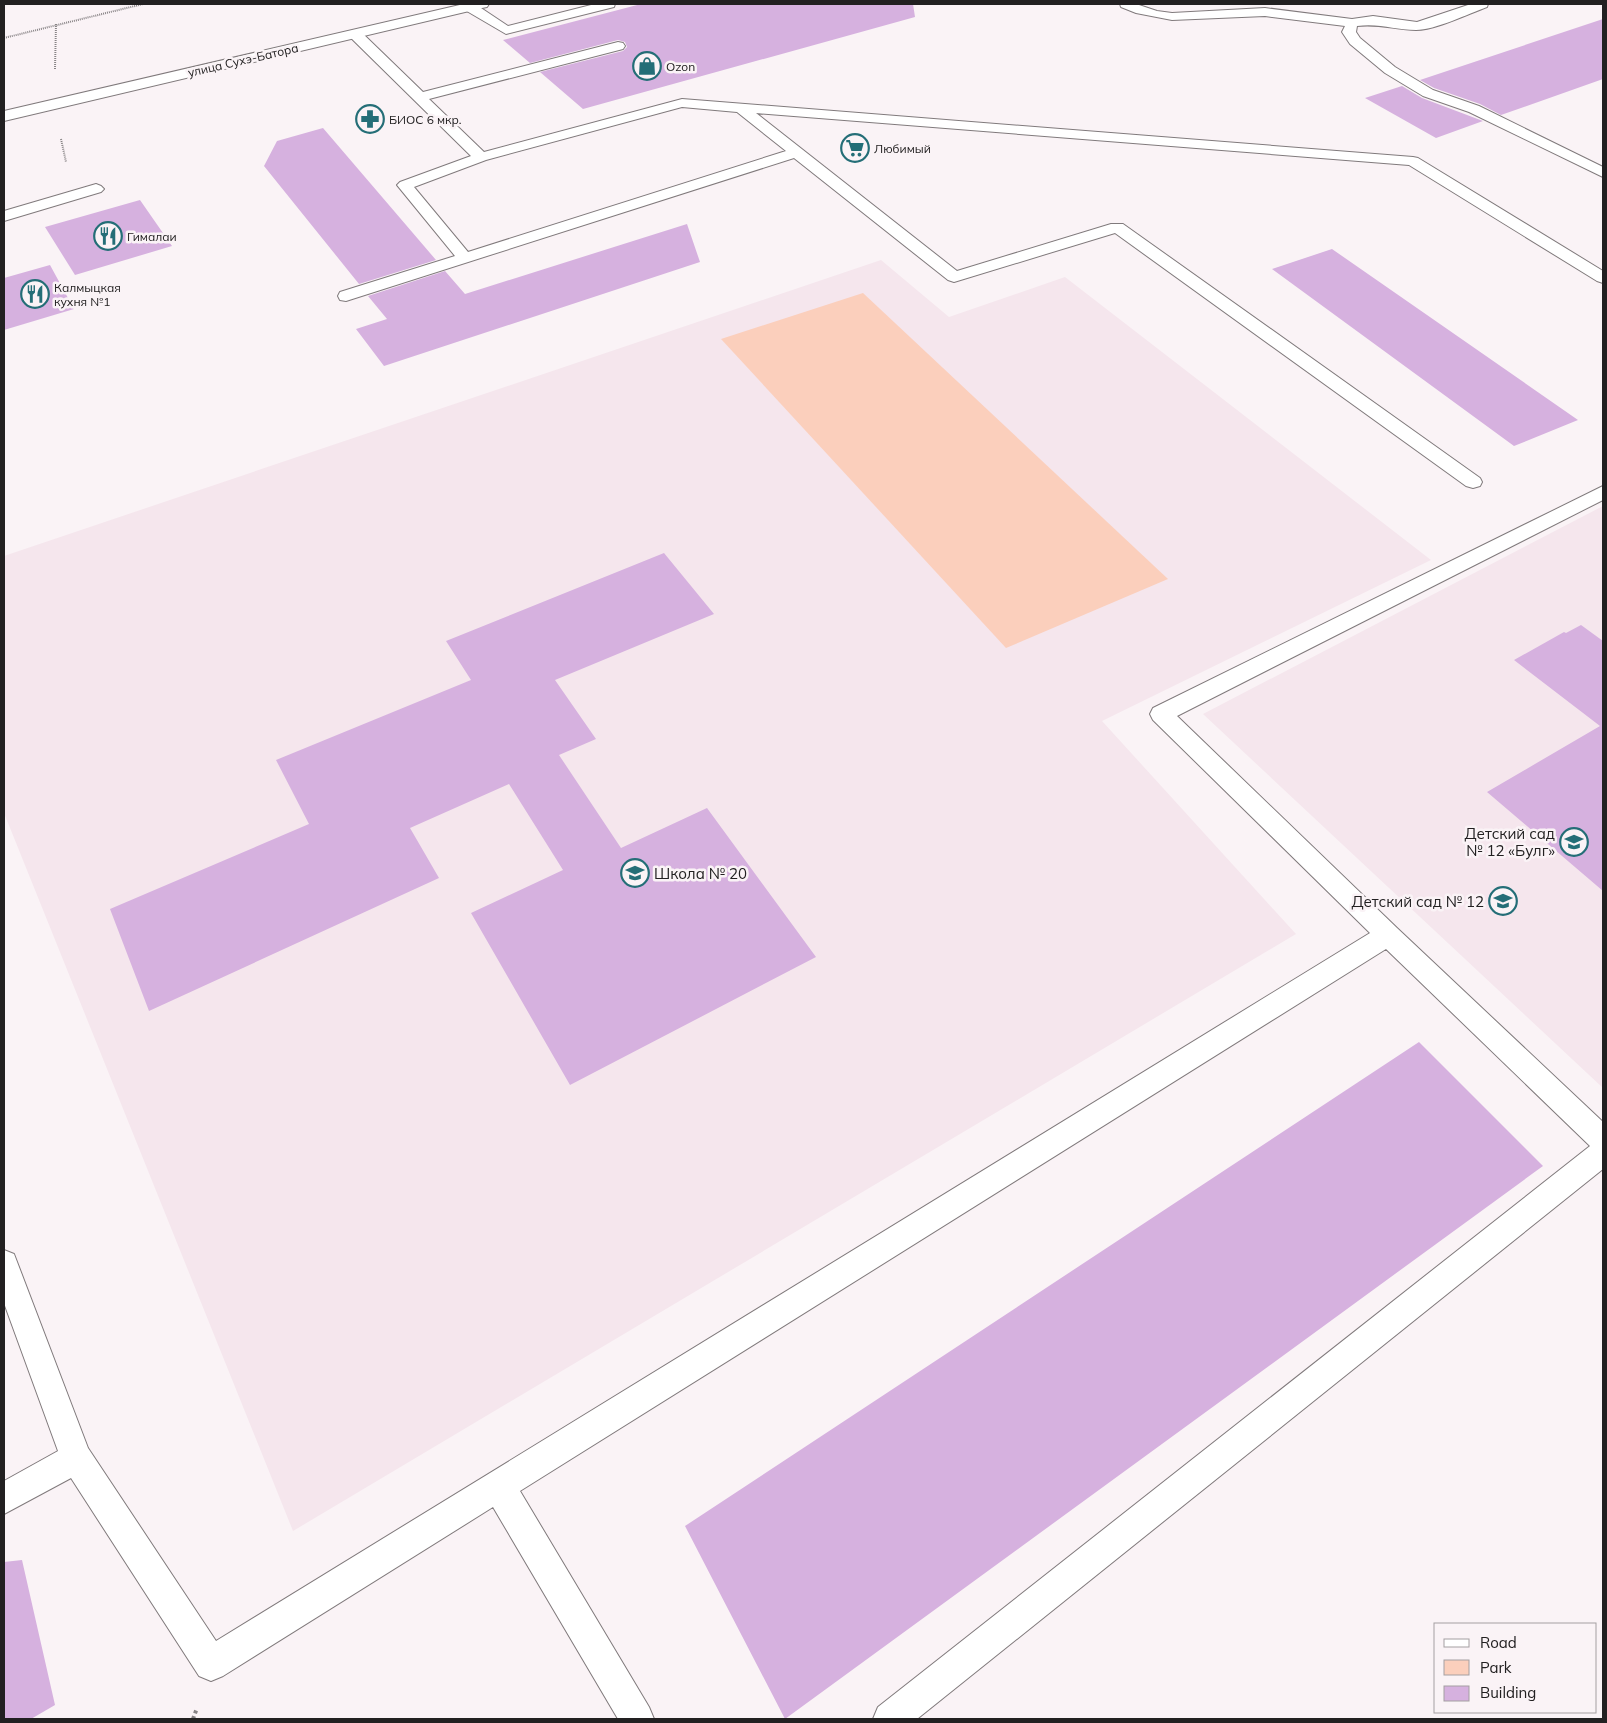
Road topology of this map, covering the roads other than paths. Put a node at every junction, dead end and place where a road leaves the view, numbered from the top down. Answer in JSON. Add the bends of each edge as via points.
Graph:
{"nodes":[{"id":1,"x":609,"y":4,"type":"edge"},
{"id":2,"x":1126,"y":4,"type":"edge"},
{"id":3,"x":1320,"y":4,"type":"edge"},
{"id":4,"x":1482,"y":4,"type":"edge"},
{"id":5,"x":476,"y":5,"type":"edge"},
{"id":6,"x":1352,"y":23,"type":"junction"},
{"id":7,"x":354,"y":34,"type":"junction"},
{"id":8,"x":618,"y":46,"type":"dead end"},
{"id":9,"x":420,"y":98,"type":"junction"},
{"id":10,"x":740,"y":108,"type":"junction"},
{"id":11,"x":4,"y":116,"type":"edge"},
{"id":12,"x":797,"y":152,"type":"junction"},
{"id":13,"x":481,"y":157,"type":"junction"},
{"id":14,"x":1603,"y":173,"type":"edge"},
{"id":15,"x":96,"y":189,"type":"dead end"},
{"id":16,"x":4,"y":216,"type":"edge"},
{"id":17,"x":465,"y":258,"type":"junction"},
{"id":18,"x":1603,"y":278,"type":"edge"},
{"id":19,"x":346,"y":296,"type":"dead end"},
{"id":20,"x":1473,"y":482,"type":"dead end"},
{"id":21,"x":1603,"y":492,"type":"edge"},
{"id":22,"x":1388,"y":936,"type":"junction"},
{"id":23,"x":1603,"y":1140,"type":"edge"},
{"id":24,"x":1603,"y":1152,"type":"edge"},
{"id":25,"x":4,"y":1267,"type":"edge"},
{"id":26,"x":76,"y":1458,"type":"junction"},
{"id":27,"x":499,"y":1486,"type":"junction"},
{"id":28,"x":4,"y":1498,"type":"edge"},
{"id":29,"x":637,"y":1719,"type":"edge"},
{"id":30,"x":890,"y":1719,"type":"edge"}],
"edges":[{"from":1,"to":5,"type":"lane","via":[[506,30]]},
{"from":2,"to":6,"type":"lane","via":[[1148,13],[1181,17],[1254,12]]},
{"from":3,"to":6,"type":"lane"},
{"from":4,"to":6,"type":"lane","via":[[1418,26],[1374,20]]},
{"from":5,"to":7,"type":"main road","name":"улица Сухэ-Батора"},
{"from":6,"to":14,"type":"lane","via":[[1349,32],[1355,42],[1390,70],[1428,93],[1474,109]]},
{"from":7,"to":9,"type":"lane"},
{"from":7,"to":11,"type":"main road","name":"улица Сухэ-Батора"},
{"from":8,"to":9,"type":"lane"},
{"from":9,"to":13,"type":"lane"},
{"from":10,"to":12,"type":"lane"},
{"from":10,"to":13,"type":"lane","via":[[682,103]]},
{"from":10,"to":18,"type":"lane","via":[[1414,162]]},
{"from":12,"to":17,"type":"lane"},
{"from":12,"to":20,"type":"lane","via":[[954,277],[1117,226]]},
{"from":13,"to":17,"type":"lane","via":[[404,185]]},
{"from":15,"to":16,"type":"lane"},
{"from":17,"to":19,"type":"lane"},
{"from":21,"to":22,"type":"lane","via":[[1161,714]]},
{"from":22,"to":23,"type":"lane"},
{"from":22,"to":27,"type":"lane"},
{"from":24,"to":30,"type":"lane"},
{"from":25,"to":26,"type":"lane"},
{"from":26,"to":27,"type":"lane","via":[[211,1664]]},
{"from":26,"to":28,"type":"lane"},
{"from":27,"to":29,"type":"lane"}]}
